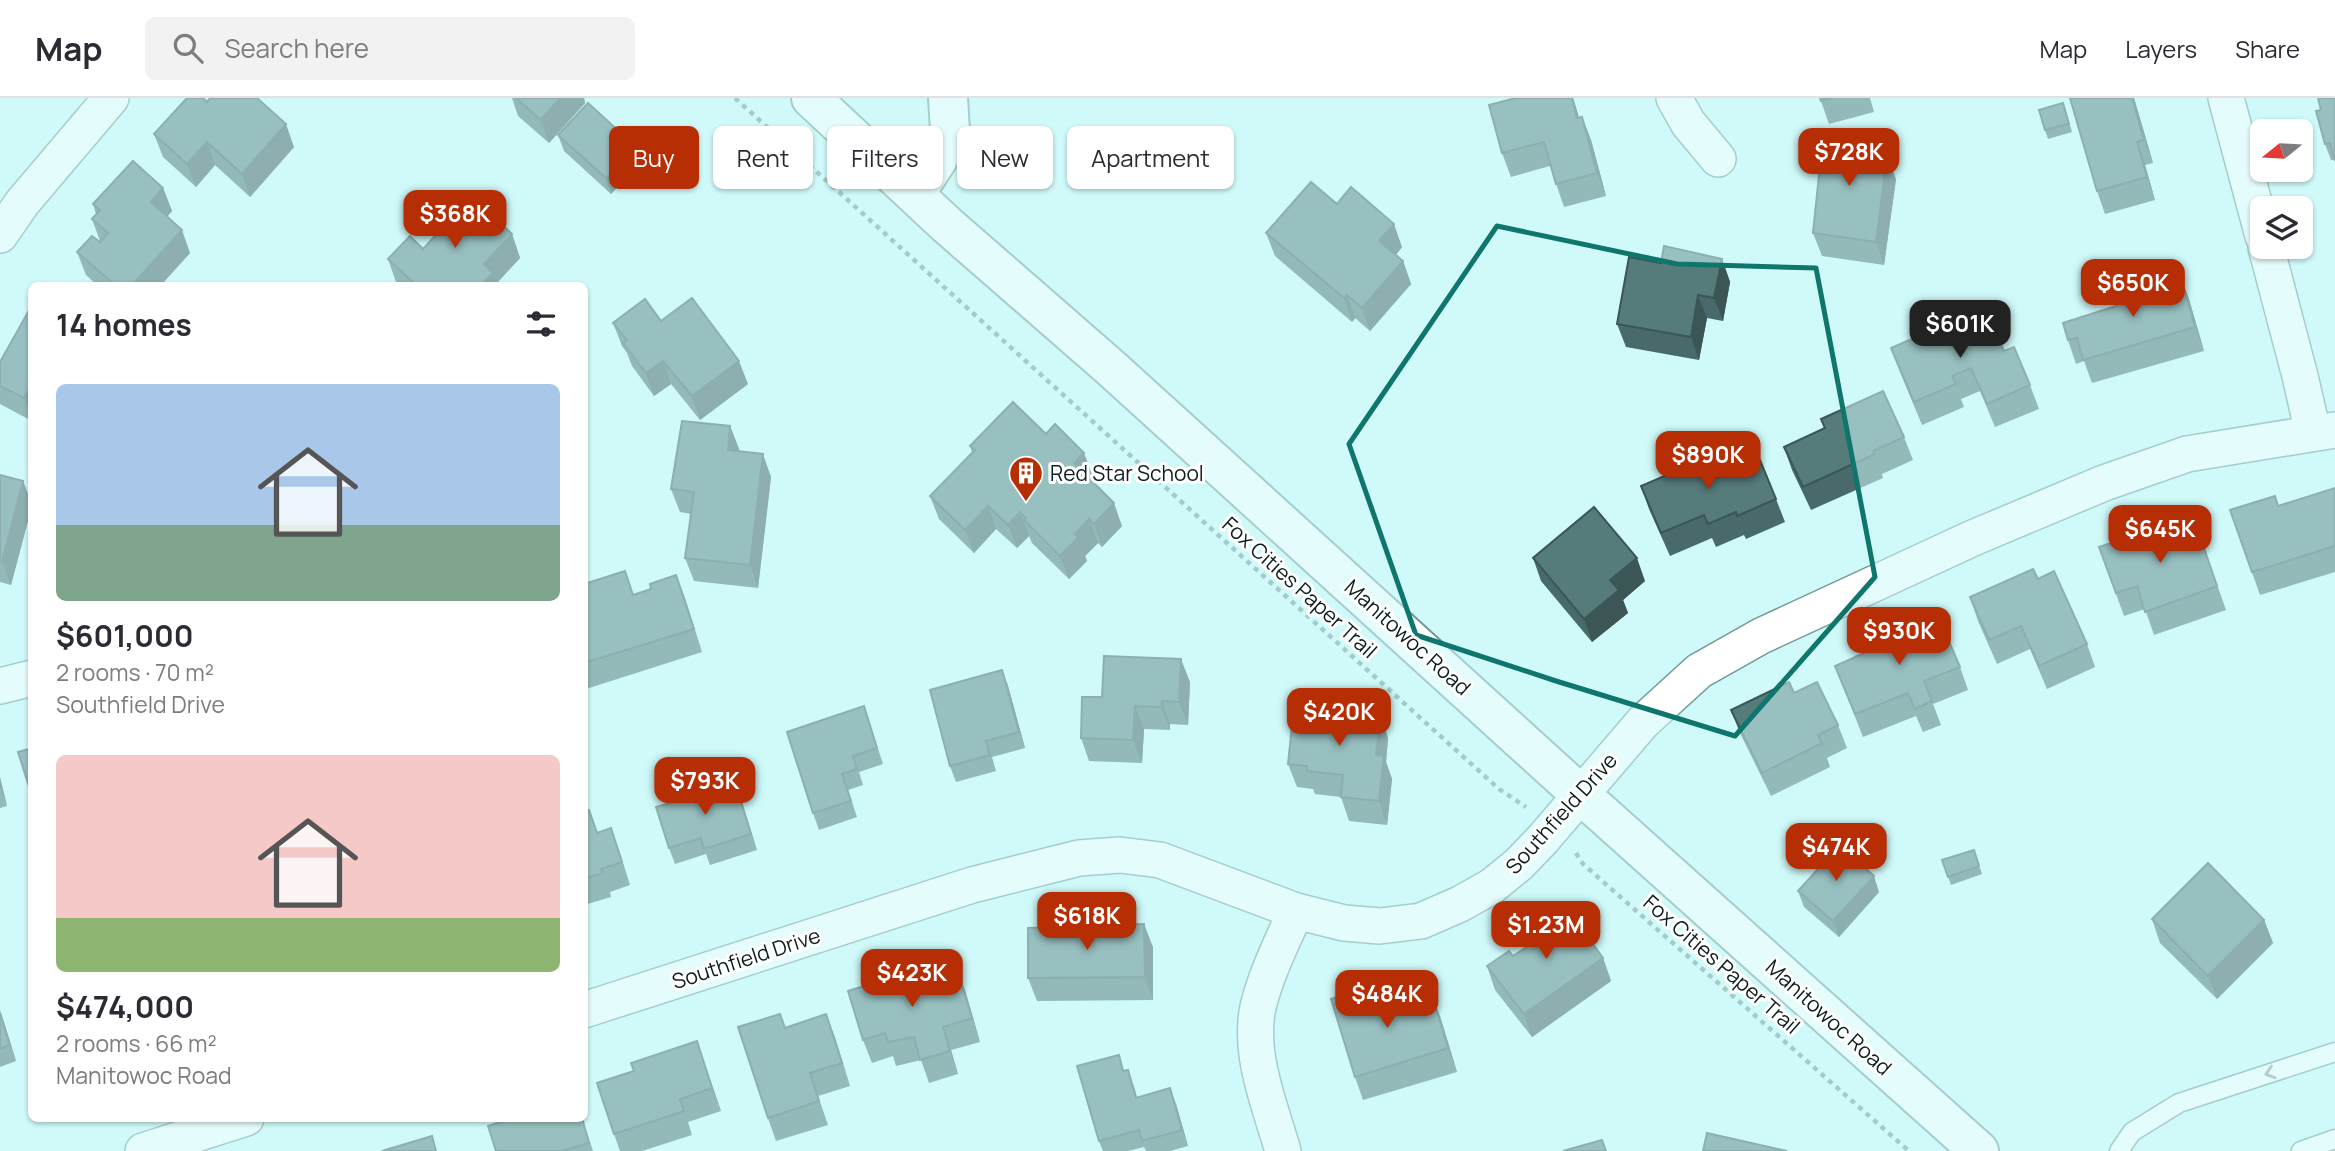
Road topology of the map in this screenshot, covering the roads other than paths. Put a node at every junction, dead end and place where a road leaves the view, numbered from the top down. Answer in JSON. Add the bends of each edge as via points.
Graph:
{"nodes":[{"id":1,"x":111,"y":98,"type":"edge"},
{"id":2,"x":811,"y":98,"type":"edge"},
{"id":3,"x":948,"y":98,"type":"edge"},
{"id":4,"x":1674,"y":98,"type":"edge"},
{"id":5,"x":2225,"y":98,"type":"edge"},
{"id":6,"x":1718,"y":159,"type":"dead end"},
{"id":7,"x":915,"y":194,"type":"junction"},
{"id":8,"x":2252,"y":196,"type":"edge"},
{"id":9,"x":0,"y":234,"type":"edge"},
{"id":10,"x":2269,"y":259,"type":"edge"},
{"id":11,"x":2324,"y":431,"type":"edge"},
{"id":12,"x":28,"y":679,"type":"edge"},
{"id":13,"x":0,"y":686,"type":"edge"},
{"id":14,"x":1580,"y":794,"type":"junction"},
{"id":15,"x":1296,"y":911,"type":"junction"},
{"id":16,"x":588,"y":1009,"type":"edge"},
{"id":17,"x":2335,"y":1052,"type":"edge"},
{"id":18,"x":234,"y":1122,"type":"edge"},
{"id":19,"x":2335,"y":1139,"type":"edge"},
{"id":20,"x":143,"y":1151,"type":"edge"},
{"id":21,"x":1283,"y":1151,"type":"edge"},
{"id":22,"x":1979,"y":1151,"type":"edge"},
{"id":23,"x":2119,"y":1151,"type":"edge"},
{"id":24,"x":2301,"y":1151,"type":"edge"}],
"edges":[{"from":1,"to":9,"type":"street"},
{"from":2,"to":7,"type":"street","name":"Manitowoc Road"},
{"from":3,"to":7,"type":"street","via":[[950,130]]},
{"from":4,"to":6,"type":"street"},
{"from":5,"to":8,"type":"street"},
{"from":7,"to":14,"type":"street","name":"Manitowoc Road"},
{"from":10,"to":11,"type":"street","via":[[2301,376]]},
{"from":11,"to":14,"type":"street","name":"Southfield Drive","via":[[2187,454],[2104,483],[1761,636],[1699,671],[1643,722]]},
{"from":12,"to":13,"type":"street"},
{"from":14,"to":15,"type":"street","name":"Southfield Drive","via":[[1519,864],[1492,886],[1421,921],[1381,926]]},
{"from":14,"to":22,"type":"street","name":"Manitowoc Road"},
{"from":15,"to":16,"type":"street","name":"Southfield Drive","via":[[1160,860],[1121,855],[1079,858],[972,885]]},
{"from":15,"to":21,"type":"street","via":[[1266,982],[1256,1037],[1260,1070]]},
{"from":17,"to":23,"type":"lane","one_way":true,"via":[[2179,1103],[2132,1132]]},
{"from":18,"to":20,"type":"street"},
{"from":19,"to":24,"type":"lane"}]}
